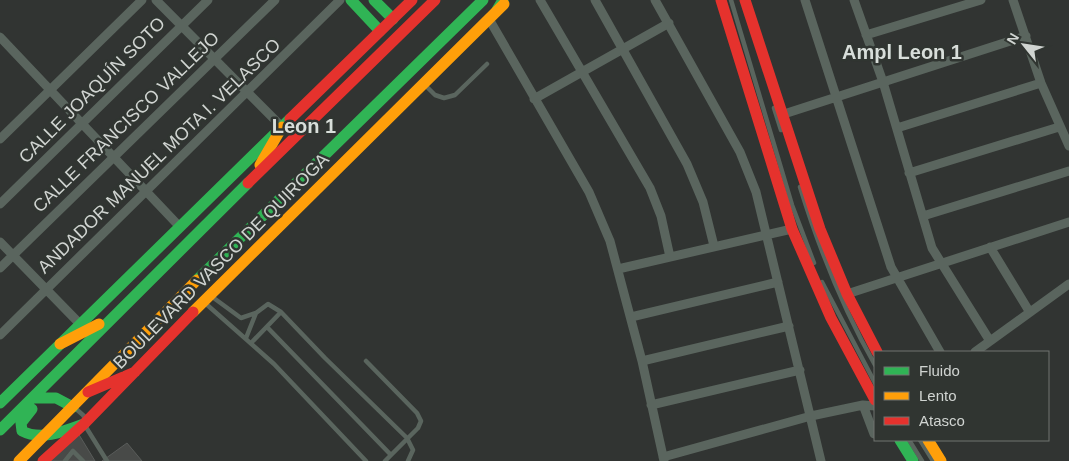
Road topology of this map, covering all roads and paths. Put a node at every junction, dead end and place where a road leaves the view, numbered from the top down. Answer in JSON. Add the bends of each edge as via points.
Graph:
{"nodes":[{"id":1,"x":142,"y":0,"type":"edge"},
{"id":2,"x":156,"y":0,"type":"edge"},
{"id":3,"x":208,"y":0,"type":"edge"},
{"id":4,"x":275,"y":0,"type":"edge"},
{"id":5,"x":340,"y":0,"type":"edge"},
{"id":6,"x":351,"y":0,"type":"edge"},
{"id":7,"x":374,"y":0,"type":"edge"},
{"id":8,"x":412,"y":0,"type":"edge"},
{"id":9,"x":435,"y":0,"type":"edge"},
{"id":10,"x":483,"y":0,"type":"edge"},
{"id":11,"x":503,"y":0,"type":"edge"},
{"id":12,"x":507,"y":0,"type":"edge"},
{"id":13,"x":540,"y":0,"type":"edge"},
{"id":14,"x":595,"y":0,"type":"edge"},
{"id":15,"x":655,"y":0,"type":"edge"},
{"id":16,"x":721,"y":0,"type":"edge"},
{"id":17,"x":731,"y":0,"type":"edge"},
{"id":18,"x":743,"y":0,"type":"edge"},
{"id":19,"x":805,"y":0,"type":"edge"},
{"id":20,"x":854,"y":0,"type":"edge"},
{"id":21,"x":981,"y":0,"type":"edge"},
{"id":22,"x":1013,"y":0,"type":"edge"},
{"id":23,"x":493,"y":15,"type":"junction"},
{"id":24,"x":393,"y":19,"type":"junction"},
{"id":25,"x":669,"y":23,"type":"junction"},
{"id":26,"x":181,"y":26,"type":"junction"},
{"id":27,"x":380,"y":31,"type":"junction"},
{"id":28,"x":866,"y":35,"type":"junction"},
{"id":29,"x":1026,"y":36,"type":"junction"},
{"id":30,"x":0,"y":38,"type":"edge"},
{"id":31,"x":761,"y":48,"type":"junction"},
{"id":32,"x":623,"y":49,"type":"junction"},
{"id":33,"x":214,"y":59,"type":"junction"},
{"id":34,"x":487,"y":64,"type":"dead end"},
{"id":35,"x":583,"y":72,"type":"junction"},
{"id":36,"x":883,"y":82,"type":"junction"},
{"id":37,"x":1041,"y":83,"type":"junction"},
{"id":38,"x":424,"y":84,"type":"junction"},
{"id":39,"x":48,"y":90,"type":"junction"},
{"id":40,"x":248,"y":93,"type":"junction"},
{"id":41,"x":836,"y":97,"type":"junction"},
{"id":42,"x":534,"y":99,"type":"junction"},
{"id":43,"x":784,"y":114,"type":"junction"},
{"id":44,"x":83,"y":124,"type":"junction"},
{"id":45,"x":282,"y":127,"type":"junction"},
{"id":46,"x":1059,"y":127,"type":"junction"},
{"id":47,"x":897,"y":128,"type":"junction"},
{"id":48,"x":0,"y":139,"type":"edge"},
{"id":49,"x":1069,"y":146,"type":"edge"},
{"id":50,"x":115,"y":156,"type":"junction"},
{"id":51,"x":1069,"y":171,"type":"edge"},
{"id":52,"x":910,"y":173,"type":"junction"},
{"id":53,"x":250,"y":181,"type":"junction"},
{"id":54,"x":146,"y":190,"type":"junction"},
{"id":55,"x":0,"y":204,"type":"edge"},
{"id":56,"x":923,"y":216,"type":"junction"},
{"id":57,"x":1069,"y":222,"type":"edge"},
{"id":58,"x":180,"y":226,"type":"junction"},
{"id":59,"x":792,"y":229,"type":"junction"},
{"id":60,"x":766,"y":234,"type":"junction"},
{"id":61,"x":0,"y":242,"type":"edge"},
{"id":62,"x":714,"y":246,"type":"junction"},
{"id":63,"x":990,"y":247,"type":"junction"},
{"id":64,"x":13,"y":255,"type":"junction"},
{"id":65,"x":670,"y":257,"type":"junction"},
{"id":66,"x":940,"y":263,"type":"junction"},
{"id":67,"x":0,"y":268,"type":"edge"},
{"id":68,"x":618,"y":269,"type":"junction"},
{"id":69,"x":897,"y":278,"type":"junction"},
{"id":70,"x":778,"y":282,"type":"junction"},
{"id":71,"x":1069,"y":284,"type":"edge"},
{"id":72,"x":46,"y":290,"type":"junction"},
{"id":73,"x":847,"y":294,"type":"junction"},
{"id":74,"x":207,"y":298,"type":"junction"},
{"id":75,"x":1029,"y":311,"type":"junction"},
{"id":76,"x":281,"y":312,"type":"junction"},
{"id":77,"x":256,"y":313,"type":"junction"},
{"id":78,"x":631,"y":317,"type":"junction"},
{"id":79,"x":109,"y":320,"type":"junction"},
{"id":80,"x":80,"y":324,"type":"junction"},
{"id":81,"x":789,"y":326,"type":"junction"},
{"id":82,"x":267,"y":327,"type":"junction"},
{"id":83,"x":0,"y":335,"type":"edge"},
{"id":84,"x":246,"y":338,"type":"junction"},
{"id":85,"x":990,"y":341,"type":"junction"},
{"id":86,"x":251,"y":343,"type":"junction"},
{"id":87,"x":60,"y":344,"type":"junction"},
{"id":88,"x":876,"y":351,"type":"edge"},
{"id":89,"x":939,"y":351,"type":"edge"},
{"id":90,"x":976,"y":351,"type":"edge"},
{"id":91,"x":366,"y":361,"type":"dead end"},
{"id":92,"x":642,"y":361,"type":"junction"},
{"id":93,"x":874,"y":362,"type":"edge"},
{"id":94,"x":800,"y":370,"type":"junction"},
{"id":95,"x":135,"y":372,"type":"junction"},
{"id":96,"x":874,"y":381,"type":"edge"},
{"id":97,"x":85,"y":393,"type":"junction"},
{"id":98,"x":38,"y":398,"type":"junction"},
{"id":99,"x":874,"y":398,"type":"edge"},
{"id":100,"x":0,"y":402,"type":"edge"},
{"id":101,"x":651,"y":405,"type":"junction"},
{"id":102,"x":864,"y":405,"type":"junction"},
{"id":103,"x":73,"y":406,"type":"junction"},
{"id":104,"x":874,"y":406,"type":"edge"},
{"id":105,"x":810,"y":416,"type":"junction"},
{"id":106,"x":84,"y":424,"type":"junction"},
{"id":107,"x":0,"y":430,"type":"edge"},
{"id":108,"x":874,"y":434,"type":"edge"},
{"id":109,"x":44,"y":436,"type":"junction"},
{"id":110,"x":406,"y":438,"type":"junction"},
{"id":111,"x":901,"y":441,"type":"edge"},
{"id":112,"x":910,"y":441,"type":"edge"},
{"id":113,"x":921,"y":441,"type":"edge"},
{"id":114,"x":929,"y":441,"type":"edge"},
{"id":115,"x":391,"y":455,"type":"junction"},
{"id":116,"x":664,"y":459,"type":"edge"},
{"id":117,"x":19,"y":461,"type":"edge"},
{"id":118,"x":43,"y":461,"type":"edge"},
{"id":119,"x":65,"y":461,"type":"edge"},
{"id":120,"x":83,"y":461,"type":"edge"},
{"id":121,"x":107,"y":461,"type":"edge"},
{"id":122,"x":366,"y":461,"type":"edge"},
{"id":123,"x":385,"y":461,"type":"edge"},
{"id":124,"x":408,"y":461,"type":"edge"},
{"id":125,"x":821,"y":461,"type":"edge"},
{"id":126,"x":913,"y":461,"type":"edge"},
{"id":127,"x":922,"y":461,"type":"edge"},
{"id":128,"x":933,"y":461,"type":"edge"},
{"id":129,"x":941,"y":461,"type":"edge"}],
"edges":[{"from":1,"to":39,"type":"street"},
{"from":2,"to":26,"type":"street"},
{"from":3,"to":26,"type":"street","name":"CALLE JOAQUÍN SOTO"},
{"from":4,"to":33,"type":"street","name":"CALLE FRANCISCO VALLEJO"},
{"from":5,"to":40,"type":"street","name":"ANDADOR MANUEL MOTA I. VELASCO"},
{"from":6,"to":27,"type":"main road"},
{"from":7,"to":24,"type":"main road"},
{"from":8,"to":24,"type":"main road"},
{"from":9,"to":53,"type":"main road"},
{"from":10,"to":97,"type":"main road"},
{"from":11,"to":23,"type":"main road"},
{"from":12,"to":23,"type":"main road","name":"BOULEVARD VASCO DE QUIROGA"},
{"from":13,"to":35,"type":"street"},
{"from":14,"to":32,"type":"street"},
{"from":15,"to":25,"type":"street"},
{"from":16,"to":59,"type":"main road"},
{"from":17,"to":96,"type":"lane","via":[[805,243]]},
{"from":18,"to":31,"type":"main road"},
{"from":19,"to":41,"type":"street"},
{"from":20,"to":28,"type":"street"},
{"from":21,"to":28,"type":"street"},
{"from":22,"to":29,"type":"street"},
{"from":23,"to":38,"type":"main road","name":"BOULEVARD VASCO DE QUIROGA"},
{"from":23,"to":42,"type":"street"},
{"from":24,"to":27,"type":"main road"},
{"from":25,"to":32,"type":"street"},
{"from":25,"to":60,"type":"street","via":[[740,152],[756,192]]},
{"from":26,"to":33,"type":"street"},
{"from":26,"to":44,"type":"street","name":"CALLE JOAQUÍN SOTO"},
{"from":27,"to":45,"type":"main road"},
{"from":28,"to":36,"type":"street"},
{"from":29,"to":36,"type":"street"},
{"from":29,"to":37,"type":"street"},
{"from":30,"to":39,"type":"street"},
{"from":31,"to":43,"type":"main road"},
{"from":31,"to":93,"type":"lane","via":[[763,74],[811,224],[853,324]]},
{"from":32,"to":35,"type":"street"},
{"from":32,"to":62,"type":"street","via":[[687,164],[703,202]]},
{"from":33,"to":40,"type":"street"},
{"from":33,"to":50,"type":"street","name":"CALLE FRANCISCO VALLEJO"},
{"from":34,"to":38,"type":"lane","via":[[455,95],[444,98],[435,95]]},
{"from":35,"to":42,"type":"street"},
{"from":35,"to":65,"type":"street","via":[[650,188],[661,216]]},
{"from":36,"to":41,"type":"street"},
{"from":36,"to":47,"type":"street"},
{"from":37,"to":46,"type":"street"},
{"from":37,"to":47,"type":"street"},
{"from":38,"to":74,"type":"main road","name":"BOULEVARD VASCO DE QUIROGA"},
{"from":39,"to":44,"type":"street"},
{"from":39,"to":48,"type":"street"},
{"from":40,"to":45,"type":"street"},
{"from":40,"to":54,"type":"street","name":"ANDADOR MANUEL MOTA I. VELASCO"},
{"from":41,"to":43,"type":"street"},
{"from":41,"to":69,"type":"street"},
{"from":42,"to":68,"type":"street","via":[[589,192]]},
{"from":43,"to":73,"type":"main road","via":[[817,220]]},
{"from":44,"to":50,"type":"street"},
{"from":44,"to":55,"type":"street","name":"CALLE JOAQUÍN SOTO"},
{"from":45,"to":53,"type":"main road"},
{"from":45,"to":58,"type":"main road"},
{"from":46,"to":49,"type":"street"},
{"from":46,"to":52,"type":"street"},
{"from":47,"to":52,"type":"street"},
{"from":50,"to":54,"type":"street"},
{"from":50,"to":64,"type":"street","name":"CALLE FRANCISCO VALLEJO"},
{"from":51,"to":56,"type":"street"},
{"from":52,"to":56,"type":"street"},
{"from":53,"to":79,"type":"main road"},
{"from":54,"to":58,"type":"street"},
{"from":54,"to":72,"type":"street","name":"ANDADOR MANUEL MOTA I. VELASCO"},
{"from":56,"to":66,"type":"street"},
{"from":57,"to":63,"type":"street"},
{"from":58,"to":80,"type":"main road"},
{"from":59,"to":60,"type":"street"},
{"from":59,"to":99,"type":"main road","via":[[831,318]]},
{"from":60,"to":62,"type":"street"},
{"from":60,"to":70,"type":"street"},
{"from":61,"to":64,"type":"street"},
{"from":62,"to":65,"type":"street"},
{"from":63,"to":66,"type":"street"},
{"from":63,"to":75,"type":"street"},
{"from":64,"to":67,"type":"street","name":"CALLE FRANCISCO VALLEJO"},
{"from":64,"to":72,"type":"street"},
{"from":65,"to":68,"type":"street"},
{"from":66,"to":69,"type":"street"},
{"from":66,"to":85,"type":"street"},
{"from":68,"to":78,"type":"street"},
{"from":69,"to":73,"type":"street"},
{"from":69,"to":89,"type":"street"},
{"from":70,"to":78,"type":"street"},
{"from":70,"to":81,"type":"street"},
{"from":71,"to":75,"type":"street"},
{"from":72,"to":80,"type":"street"},
{"from":72,"to":83,"type":"street","name":"ANDADOR MANUEL MOTA I. VELASCO"},
{"from":73,"to":88,"type":"main road"},
{"from":74,"to":77,"type":"lane","via":[[239,318]]},
{"from":74,"to":84,"type":"lane"},
{"from":74,"to":95,"type":"main road","name":"BOULEVARD VASCO DE QUIROGA"},
{"from":75,"to":85,"type":"street"},
{"from":76,"to":77,"type":"lane","via":[[268,304]]},
{"from":76,"to":82,"type":"lane"},
{"from":76,"to":110,"type":"lane"},
{"from":77,"to":84,"type":"lane"},
{"from":78,"to":92,"type":"street"},
{"from":79,"to":87,"type":"main road"},
{"from":79,"to":98,"type":"main road","via":[[74,356],[60,378]]},
{"from":80,"to":87,"type":"main road"},
{"from":81,"to":92,"type":"street"},
{"from":81,"to":94,"type":"street"},
{"from":82,"to":86,"type":"lane"},
{"from":82,"to":115,"type":"lane"},
{"from":84,"to":86,"type":"lane"},
{"from":85,"to":90,"type":"street"},
{"from":86,"to":122,"type":"lane"},
{"from":87,"to":100,"type":"main road"},
{"from":91,"to":110,"type":"lane","via":[[421,420],[418,428]]},
{"from":92,"to":101,"type":"street"},
{"from":94,"to":101,"type":"street"},
{"from":94,"to":105,"type":"street"},
{"from":95,"to":97,"type":"main road"},
{"from":95,"to":106,"type":"main road","name":"BOULEVARD VASCO DE QUIROGA"},
{"from":97,"to":103,"type":"main road"},
{"from":98,"to":103,"type":"main road","via":[[56,398]]},
{"from":98,"to":107,"type":"main road"},
{"from":98,"to":109,"type":"main road","via":[[20,428],[27,434]]},
{"from":101,"to":116,"type":"street"},
{"from":102,"to":104,"type":"street"},
{"from":102,"to":105,"type":"street"},
{"from":102,"to":108,"type":"street"},
{"from":103,"to":106,"type":"lane","via":[[84,416]]},
{"from":103,"to":109,"type":"main road"},
{"from":105,"to":116,"type":"street"},
{"from":105,"to":125,"type":"street"},
{"from":106,"to":109,"type":"main road"},
{"from":106,"to":118,"type":"main road","name":"BOULEVARD VASCO DE QUIROGA"},
{"from":106,"to":121,"type":"lane"},
{"from":109,"to":117,"type":"main road"},
{"from":110,"to":115,"type":"lane"},
{"from":110,"to":124,"type":"lane","via":[[413,450]]},
{"from":111,"to":126,"type":"main road"},
{"from":112,"to":127,"type":"lane"},
{"from":113,"to":128,"type":"lane"},
{"from":114,"to":129,"type":"main road"},
{"from":115,"to":123,"type":"lane"},
{"from":119,"to":120,"type":"lane","via":[[74,451]]}]}
